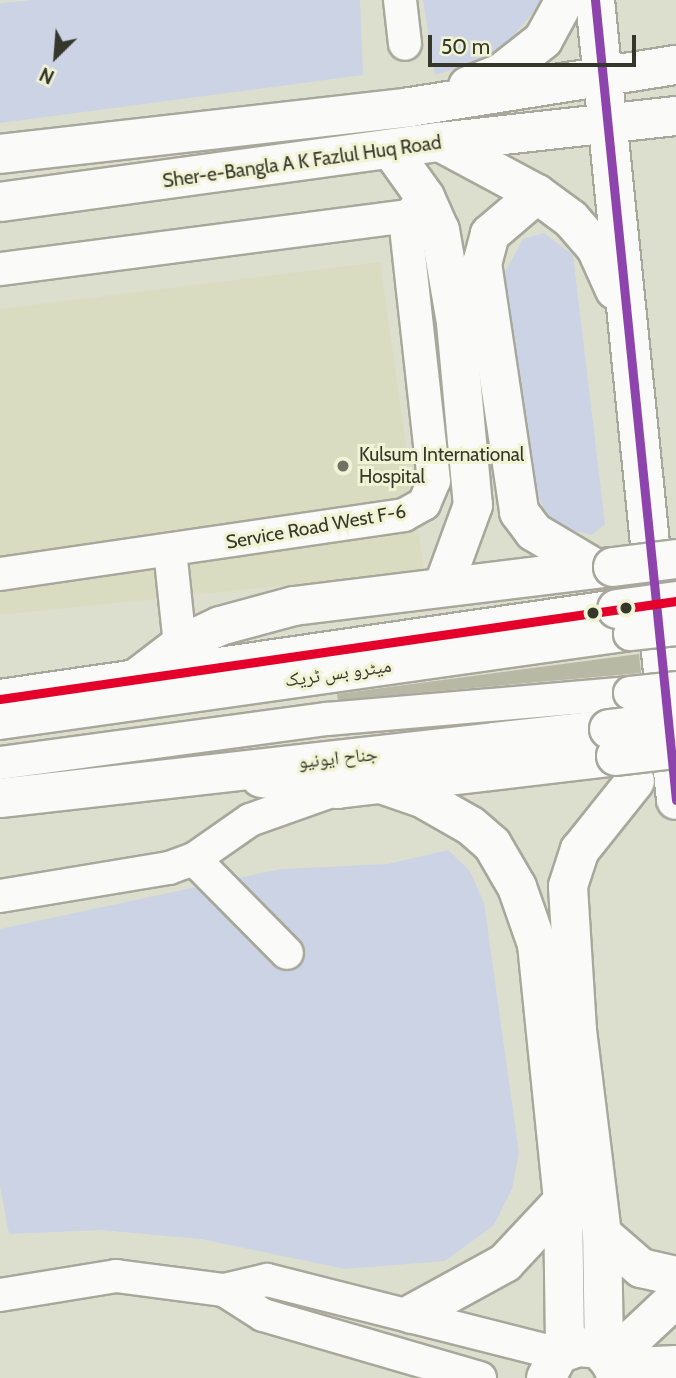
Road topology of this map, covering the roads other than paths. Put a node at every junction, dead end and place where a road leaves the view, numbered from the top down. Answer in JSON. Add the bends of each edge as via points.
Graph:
{"nodes":[{"id":1,"x":400,"y":0,"type":"edge"},
{"id":2,"x":565,"y":0,"type":"edge"},
{"id":3,"x":595,"y":0,"type":"edge"},
{"id":4,"x":405,"y":44,"type":"dead end"},
{"id":5,"x":676,"y":65,"type":"edge"},
{"id":6,"x":600,"y":76,"type":"junction"},
{"id":7,"x":410,"y":107,"type":"junction"},
{"id":8,"x":676,"y":117,"type":"edge"},
{"id":9,"x":605,"y":126,"type":"junction"},
{"id":10,"x":440,"y":142,"type":"junction"},
{"id":11,"x":392,"y":151,"type":"junction"},
{"id":12,"x":0,"y":154,"type":"edge"},
{"id":13,"x":537,"y":194,"type":"junction"},
{"id":14,"x":0,"y":202,"type":"edge"},
{"id":15,"x":417,"y":207,"type":"junction"},
{"id":16,"x":0,"y":270,"type":"edge"},
{"id":17,"x":630,"y":324,"type":"junction"},
{"id":18,"x":170,"y":551,"type":"junction"},
{"id":19,"x":676,"y":559,"type":"edge"},
{"id":20,"x":603,"y":567,"type":"junction"},
{"id":21,"x":0,"y":574,"type":"edge"},
{"id":22,"x":443,"y":587,"type":"junction"},
{"id":23,"x":676,"y":601,"type":"edge"},
{"id":24,"x":623,"y":621,"type":"junction"},
{"id":25,"x":676,"y":629,"type":"edge"},
{"id":26,"x":180,"y":645,"type":"junction"},
{"id":27,"x":130,"y":684,"type":"junction"},
{"id":28,"x":676,"y":688,"type":"edge"},
{"id":29,"x":0,"y":699,"type":"edge"},
{"id":30,"x":676,"y":721,"type":"edge"},
{"id":31,"x":0,"y":723,"type":"edge"},
{"id":32,"x":676,"y":749,"type":"edge"},
{"id":33,"x":620,"y":755,"type":"junction"},
{"id":34,"x":676,"y":759,"type":"edge"},
{"id":35,"x":0,"y":763,"type":"edge"},
{"id":36,"x":229,"y":769,"type":"junction"},
{"id":37,"x":381,"y":784,"type":"junction"},
{"id":38,"x":337,"y":789,"type":"junction"},
{"id":39,"x":0,"y":798,"type":"edge"},
{"id":40,"x":676,"y":800,"type":"edge"},
{"id":41,"x":194,"y":859,"type":"junction"},
{"id":42,"x":0,"y":896,"type":"edge"},
{"id":43,"x":287,"y":953,"type":"dead end"},
{"id":44,"x":564,"y":1201,"type":"junction"},
{"id":45,"x":602,"y":1234,"type":"junction"},
{"id":46,"x":676,"y":1276,"type":"edge"},
{"id":47,"x":224,"y":1290,"type":"junction"},
{"id":48,"x":0,"y":1295,"type":"edge"},
{"id":49,"x":676,"y":1298,"type":"edge"},
{"id":50,"x":412,"y":1314,"type":"junction"},
{"id":51,"x":557,"y":1361,"type":"edge"},
{"id":52,"x":676,"y":1365,"type":"edge"},
{"id":53,"x":610,"y":1366,"type":"edge"},
{"id":54,"x":480,"y":1378,"type":"edge"}],
"edges":[{"from":1,"to":4,"type":"street"},
{"from":2,"to":7,"type":"main road","via":[[543,40],[500,74]]},
{"from":3,"to":6,"type":"main road"},
{"from":5,"to":6,"type":"main road","name":"Sher-e-Bangla A K Fazlul Huq Road"},
{"from":6,"to":7,"type":"main road","name":"Sher-e-Bangla A K Fazlul Huq Road"},
{"from":6,"to":9,"type":"main road"},
{"from":7,"to":12,"type":"main road","name":"Sher-e-Bangla A K Fazlul Huq Road"},
{"from":8,"to":9,"type":"main road","name":"Sher-e-Bangla A K Fazlul Huq Road"},
{"from":9,"to":10,"type":"main road","name":"Sher-e-Bangla A K Fazlul Huq Road"},
{"from":9,"to":17,"type":"main road"},
{"from":10,"to":11,"type":"main road","name":"Sher-e-Bangla A K Fazlul Huq Road"},
{"from":10,"to":13,"type":"main road"},
{"from":11,"to":14,"type":"main road","name":"Sher-e-Bangla A K Fazlul Huq Road"},
{"from":11,"to":15,"type":"main road"},
{"from":13,"to":17,"type":"main road","via":[[571,219],[596,247]]},
{"from":13,"to":20,"type":"main road","via":[[490,234],[482,263],[520,512],[534,532]]},
{"from":15,"to":16,"type":"street"},
{"from":15,"to":18,"type":"street","name":"Service Road West F-6","via":[[407,250],[434,481],[431,495],[404,515]]},
{"from":15,"to":22,"type":"main road","via":[[446,251],[473,505]]},
{"from":17,"to":40,"type":"main road"},
{"from":18,"to":21,"type":"street","name":"Service Road West F-6"},
{"from":18,"to":26,"type":"street"},
{"from":19,"to":20,"type":"main road","bridge":true},
{"from":20,"to":22,"type":"main road"},
{"from":22,"to":26,"type":"main road","via":[[294,606],[220,626]]},
{"from":23,"to":24,"type":"main road","bridge":true},
{"from":24,"to":25,"type":"street","name":"میٹرو بس ٹریک","bridge":true},
{"from":24,"to":27,"type":"main road"},
{"from":24,"to":31,"type":"street","name":"میٹرو بس ٹریک"},
{"from":26,"to":27,"type":"main road"},
{"from":27,"to":29,"type":"main road"},
{"from":28,"to":35,"type":"street","bridge":true,"via":[[327,719]]},
{"from":30,"to":33,"type":"main road","name":"جناح ایونیو","bridge":true},
{"from":32,"to":33,"type":"main road","bridge":true},
{"from":33,"to":34,"type":"main road"},
{"from":33,"to":36,"type":"main road","name":"جناح ایونیو"},
{"from":33,"to":37,"type":"main road"},
{"from":33,"to":45,"type":"main road","via":[[568,886],[577,1030]]},
{"from":36,"to":38,"type":"main road","via":[[290,785]]},
{"from":36,"to":39,"type":"main road","name":"جناح ایونیو"},
{"from":37,"to":38,"type":"main road"},
{"from":37,"to":44,"type":"main road","via":[[422,798],[471,826],[492,844],[517,887],[537,944]]},
{"from":38,"to":41,"type":"street","via":[[250,820]]},
{"from":41,"to":42,"type":"street","via":[[170,868]]},
{"from":41,"to":43,"type":"street"},
{"from":44,"to":50,"type":"main road","via":[[505,1263]]},
{"from":44,"to":51,"type":"main road"},
{"from":45,"to":46,"type":"main road","via":[[641,1268]]},
{"from":45,"to":53,"type":"main road"},
{"from":47,"to":48,"type":"street","via":[[116,1276]]},
{"from":47,"to":50,"type":"street","via":[[267,1280]]},
{"from":47,"to":54,"type":"street","via":[[262,1315]]},
{"from":49,"to":53,"type":"main road"},
{"from":50,"to":51,"type":"street"},
{"from":51,"to":53,"type":"main road","via":[[578,1347]]},
{"from":52,"to":53,"type":"main road"}]}
